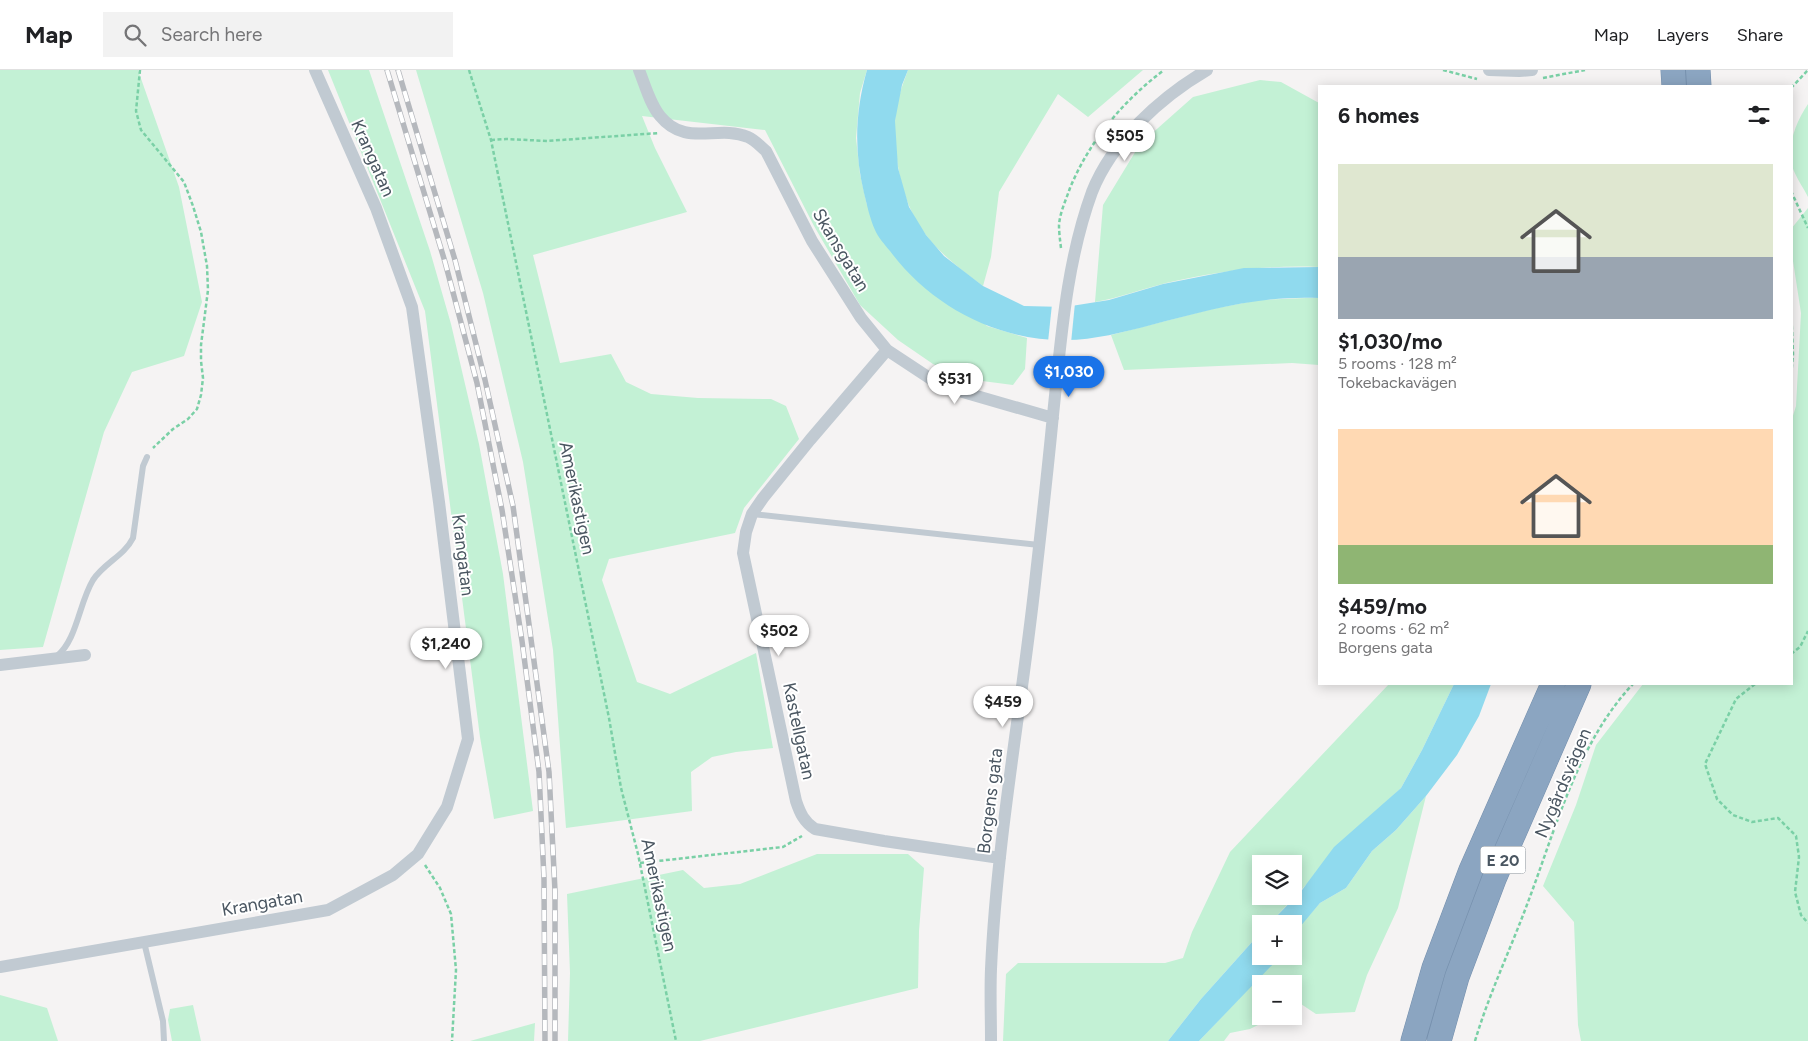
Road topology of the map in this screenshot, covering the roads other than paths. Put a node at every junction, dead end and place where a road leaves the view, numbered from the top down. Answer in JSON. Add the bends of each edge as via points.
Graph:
{"nodes":[{"id":1,"x":315,"y":70,"type":"edge"},
{"id":2,"x":639,"y":70,"type":"edge"},
{"id":3,"x":1207,"y":70,"type":"edge"},
{"id":4,"x":1489,"y":70,"type":"edge"},
{"id":5,"x":1532,"y":70,"type":"edge"},
{"id":6,"x":1673,"y":70,"type":"edge"},
{"id":7,"x":1698,"y":70,"type":"edge"},
{"id":8,"x":1674,"y":85,"type":"edge"},
{"id":9,"x":1698,"y":85,"type":"edge"},
{"id":10,"x":887,"y":350,"type":"junction"},
{"id":11,"x":1053,"y":418,"type":"junction"},
{"id":12,"x":147,"y":457,"type":"road end"},
{"id":13,"x":752,"y":514,"type":"junction"},
{"id":14,"x":1039,"y":545,"type":"junction"},
{"id":15,"x":85,"y":654,"type":"dead end"},
{"id":16,"x":54,"y":659,"type":"junction"},
{"id":17,"x":0,"y":665,"type":"edge"},
{"id":18,"x":1553,"y":685,"type":"edge"},
{"id":19,"x":1579,"y":685,"type":"edge"},
{"id":20,"x":1000,"y":858,"type":"junction"},
{"id":21,"x":144,"y":942,"type":"junction"},
{"id":22,"x":0,"y":967,"type":"edge"},
{"id":23,"x":164,"y":1041,"type":"edge"},
{"id":24,"x":991,"y":1041,"type":"edge"},
{"id":25,"x":1413,"y":1041,"type":"edge"},
{"id":26,"x":1438,"y":1041,"type":"edge"}],
"edges":[{"from":1,"to":21,"type":"street","name":"Krangatan","via":[[376,208],[412,307],[468,739],[447,806],[418,854],[393,875],[328,910]]},
{"from":2,"to":10,"type":"street","name":"Skansgatan","via":[[655,108],[672,127],[692,134],[740,134],[761,146],[812,241],[861,318]]},
{"from":3,"to":11,"type":"street","name":"Borgens gata","via":[[1188,81],[1135,126],[1112,156],[1093,190],[1070,271]]},
{"from":4,"to":5,"type":"street"},
{"from":6,"to":8,"type":"highway"},
{"from":7,"to":9,"type":"highway"},
{"from":10,"to":11,"type":"street","name":"Skansgatan","via":[[934,382]]},
{"from":10,"to":13,"type":"street","name":"Kastellgatan","via":[[778,478]]},
{"from":11,"to":14,"type":"street","name":"Borgens gata"},
{"from":12,"to":16,"type":"lane","via":[[141,476],[133,538],[129,546],[94,579],[68,643]]},
{"from":13,"to":14,"type":"lane"},
{"from":13,"to":20,"type":"street","name":"Kastellgatan","via":[[743,553],[796,801],[804,820],[815,829]]},
{"from":14,"to":20,"type":"street","name":"Borgens gata"},
{"from":15,"to":16,"type":"street"},
{"from":16,"to":17,"type":"street"},
{"from":18,"to":25,"type":"highway","number":"E 20","via":[[1468,879],[1434,968]]},
{"from":19,"to":26,"type":"highway","number":"E 20","via":[[1494,879],[1457,977]]},
{"from":20,"to":24,"type":"street","name":"Borgens gata","via":[[991,970]]},
{"from":21,"to":22,"type":"street","name":"Krangatan"},
{"from":21,"to":23,"type":"lane","via":[[163,1021]]}]}
